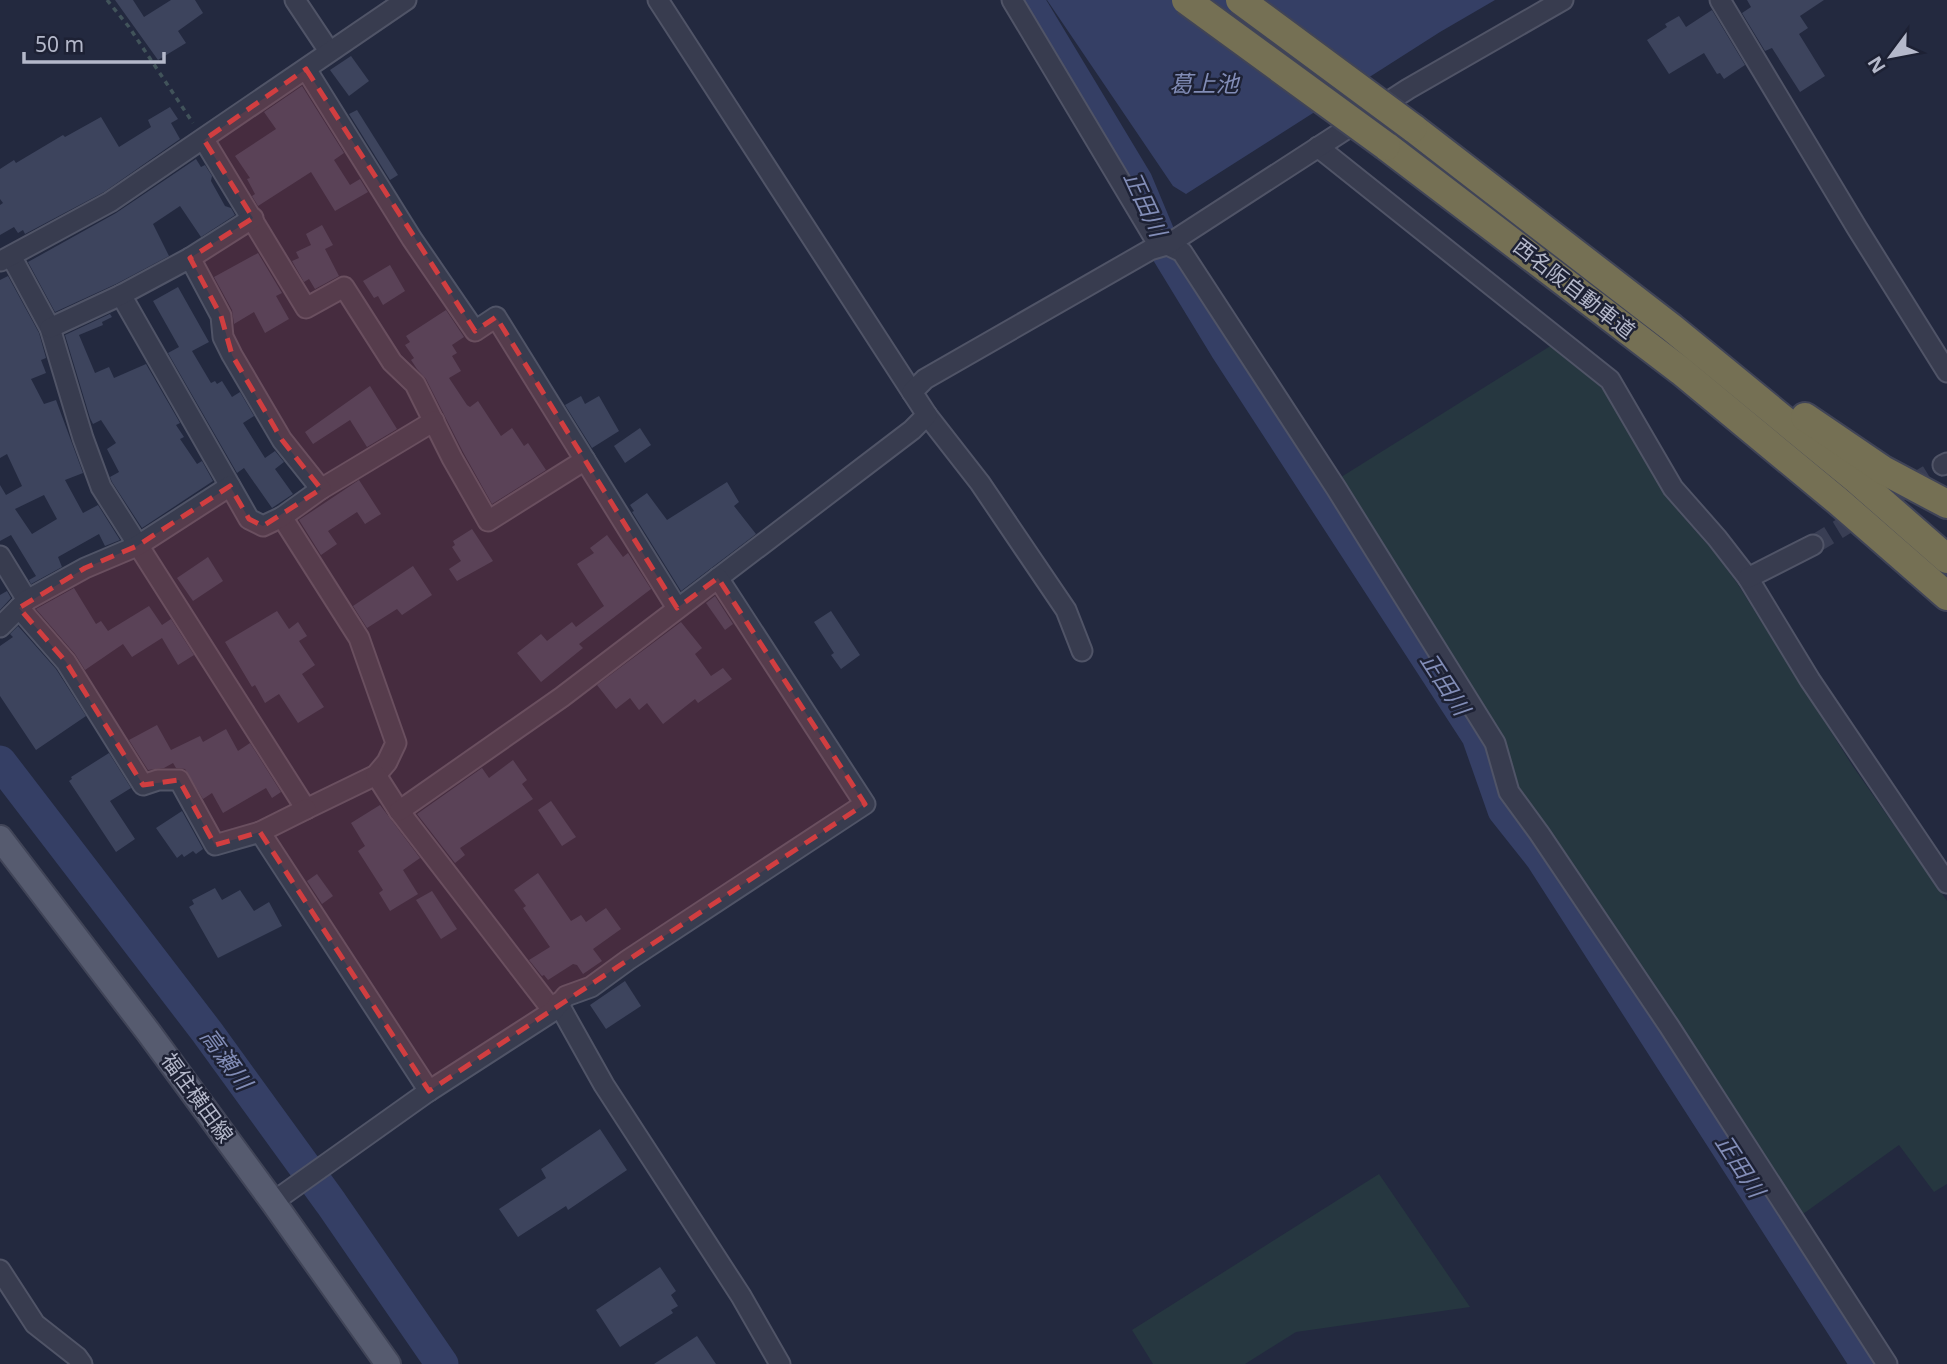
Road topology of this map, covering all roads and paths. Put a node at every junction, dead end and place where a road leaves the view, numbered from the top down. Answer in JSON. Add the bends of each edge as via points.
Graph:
{"nodes":[{"id":1,"x":107,"y":0,"type":"edge"},
{"id":2,"x":295,"y":0,"type":"edge"},
{"id":3,"x":406,"y":0,"type":"edge"},
{"id":4,"x":658,"y":0,"type":"edge"},
{"id":5,"x":1012,"y":0,"type":"edge"},
{"id":6,"x":1185,"y":0,"type":"edge"},
{"id":7,"x":1240,"y":0,"type":"edge"},
{"id":8,"x":1563,"y":0,"type":"edge"},
{"id":9,"x":1720,"y":0,"type":"edge"},
{"id":10,"x":329,"y":51,"type":"junction"},
{"id":11,"x":306,"y":69,"type":"junction"},
{"id":12,"x":204,"y":140,"type":"junction"},
{"id":13,"x":1318,"y":147,"type":"junction"},
{"id":14,"x":253,"y":218,"type":"junction"},
{"id":15,"x":1167,"y":246,"type":"junction"},
{"id":16,"x":190,"y":258,"type":"junction"},
{"id":17,"x":5,"y":259,"type":"edge"},
{"id":18,"x":121,"y":295,"type":"junction"},
{"id":19,"x":50,"y":328,"type":"junction"},
{"id":20,"x":1672,"y":328,"type":"junction"},
{"id":21,"x":1681,"y":371,"type":"junction"},
{"id":22,"x":1947,"y":372,"type":"edge"},
{"id":23,"x":912,"y":392,"type":"junction"},
{"id":24,"x":927,"y":415,"type":"junction"},
{"id":25,"x":433,"y":421,"type":"junction"},
{"id":26,"x":585,"y":460,"type":"junction"},
{"id":27,"x":230,"y":486,"type":"junction"},
{"id":28,"x":321,"y":489,"type":"junction"},
{"id":29,"x":1947,"y":503,"type":"edge"},
{"id":30,"x":282,"y":517,"type":"junction"},
{"id":31,"x":1813,"y":545,"type":"tunnel mouth"},
{"id":32,"x":137,"y":546,"type":"junction"},
{"id":33,"x":0,"y":556,"type":"edge"},
{"id":34,"x":1947,"y":559,"type":"edge"},
{"id":35,"x":718,"y":578,"type":"junction"},
{"id":36,"x":1748,"y":578,"type":"junction"},
{"id":37,"x":1947,"y":596,"type":"edge"},
{"id":38,"x":23,"y":604,"type":"junction"},
{"id":39,"x":677,"y":608,"type":"junction"},
{"id":40,"x":1947,"y":617,"type":"edge"},
{"id":41,"x":0,"y":627,"type":"edge"},
{"id":42,"x":1082,"y":652,"type":"dead end"},
{"id":43,"x":376,"y":775,"type":"junction"},
{"id":44,"x":306,"y":809,"type":"junction"},
{"id":45,"x":398,"y":811,"type":"junction"},
{"id":46,"x":260,"y":832,"type":"junction"},
{"id":47,"x":0,"y":838,"type":"edge"},
{"id":48,"x":1947,"y":883,"type":"edge"},
{"id":49,"x":555,"y":1007,"type":"junction"},
{"id":50,"x":429,"y":1091,"type":"junction"},
{"id":51,"x":280,"y":1197,"type":"junction"},
{"id":52,"x":0,"y":1270,"type":"edge"},
{"id":53,"x":82,"y":1364,"type":"edge"},
{"id":54,"x":388,"y":1364,"type":"edge"},
{"id":55,"x":780,"y":1364,"type":"edge"},
{"id":56,"x":1887,"y":1364,"type":"edge"}],
"edges":[{"from":1,"to":12,"type":"path"},
{"from":2,"to":10,"type":"street"},
{"from":3,"to":10,"type":"street"},
{"from":4,"to":23,"type":"street"},
{"from":5,"to":15,"type":"street","via":[[1155,239]]},
{"from":6,"to":21,"type":"highway","name":"西名阪自動車道","bridge":true},
{"from":7,"to":20,"type":"highway","name":"西名阪自動車道","bridge":true},
{"from":8,"to":13,"type":"street"},
{"from":9,"to":22,"type":"street"},
{"from":10,"to":11,"type":"street"},
{"from":11,"to":12,"type":"street"},
{"from":11,"to":26,"type":"street","via":[[475,331],[496,317]]},
{"from":12,"to":14,"type":"street"},
{"from":12,"to":17,"type":"street","via":[[110,202]]},
{"from":13,"to":15,"type":"street"},
{"from":13,"to":36,"type":"street","via":[[1610,380],[1673,488]]},
{"from":14,"to":16,"type":"street"},
{"from":14,"to":25,"type":"street","via":[[306,308],[344,287],[392,362],[415,384]]},
{"from":15,"to":23,"type":"street","via":[[1150,250],[996,338],[925,379]]},
{"from":15,"to":56,"type":"street","via":[[1182,253],[1336,488],[1495,743],[1509,792],[1669,1026]]},
{"from":16,"to":18,"type":"street"},
{"from":16,"to":28,"type":"street","via":[[221,316],[223,337],[232,355],[282,440]]},
{"from":17,"to":19,"type":"street"},
{"from":18,"to":19,"type":"street"},
{"from":18,"to":27,"type":"street"},
{"from":19,"to":32,"type":"street","via":[[101,487]]},
{"from":20,"to":29,"type":"highway","via":[[1883,470]]},
{"from":20,"to":34,"type":"highway","name":"西名阪自動車道"},
{"from":21,"to":37,"type":"highway","name":"西名阪自動車道"},
{"from":21,"to":40,"type":"highway"},
{"from":23,"to":24,"type":"street"},
{"from":24,"to":35,"type":"street"},
{"from":24,"to":42,"type":"street","via":[[980,483],[1066,610]]},
{"from":25,"to":26,"type":"street","via":[[488,522]]},
{"from":25,"to":28,"type":"street"},
{"from":26,"to":39,"type":"street"},
{"from":27,"to":30,"type":"street","via":[[249,519],[263,526]]},
{"from":27,"to":32,"type":"street"},
{"from":28,"to":30,"type":"street"},
{"from":30,"to":43,"type":"street","via":[[359,638],[372,673],[396,743]]},
{"from":31,"to":36,"type":"street"},
{"from":32,"to":38,"type":"street","via":[[85,568]]},
{"from":32,"to":44,"type":"street"},
{"from":33,"to":38,"type":"street"},
{"from":35,"to":39,"type":"street"},
{"from":35,"to":49,"type":"street","via":[[865,804]]},
{"from":36,"to":48,"type":"street","via":[[1810,680]]},
{"from":38,"to":41,"type":"street"},
{"from":38,"to":46,"type":"street","via":[[66,662],[143,785],[178,780],[215,845]]},
{"from":39,"to":45,"type":"street","via":[[562,697]]},
{"from":43,"to":44,"type":"street"},
{"from":43,"to":45,"type":"street"},
{"from":44,"to":46,"type":"street"},
{"from":45,"to":49,"type":"street"},
{"from":46,"to":50,"type":"street"},
{"from":47,"to":51,"type":"main road","name":"福住横田線"},
{"from":49,"to":50,"type":"street"},
{"from":49,"to":55,"type":"street"},
{"from":50,"to":51,"type":"street"},
{"from":51,"to":54,"type":"main road","name":"福住横田線"},
{"from":52,"to":53,"type":"street","via":[[35,1324]]}]}
